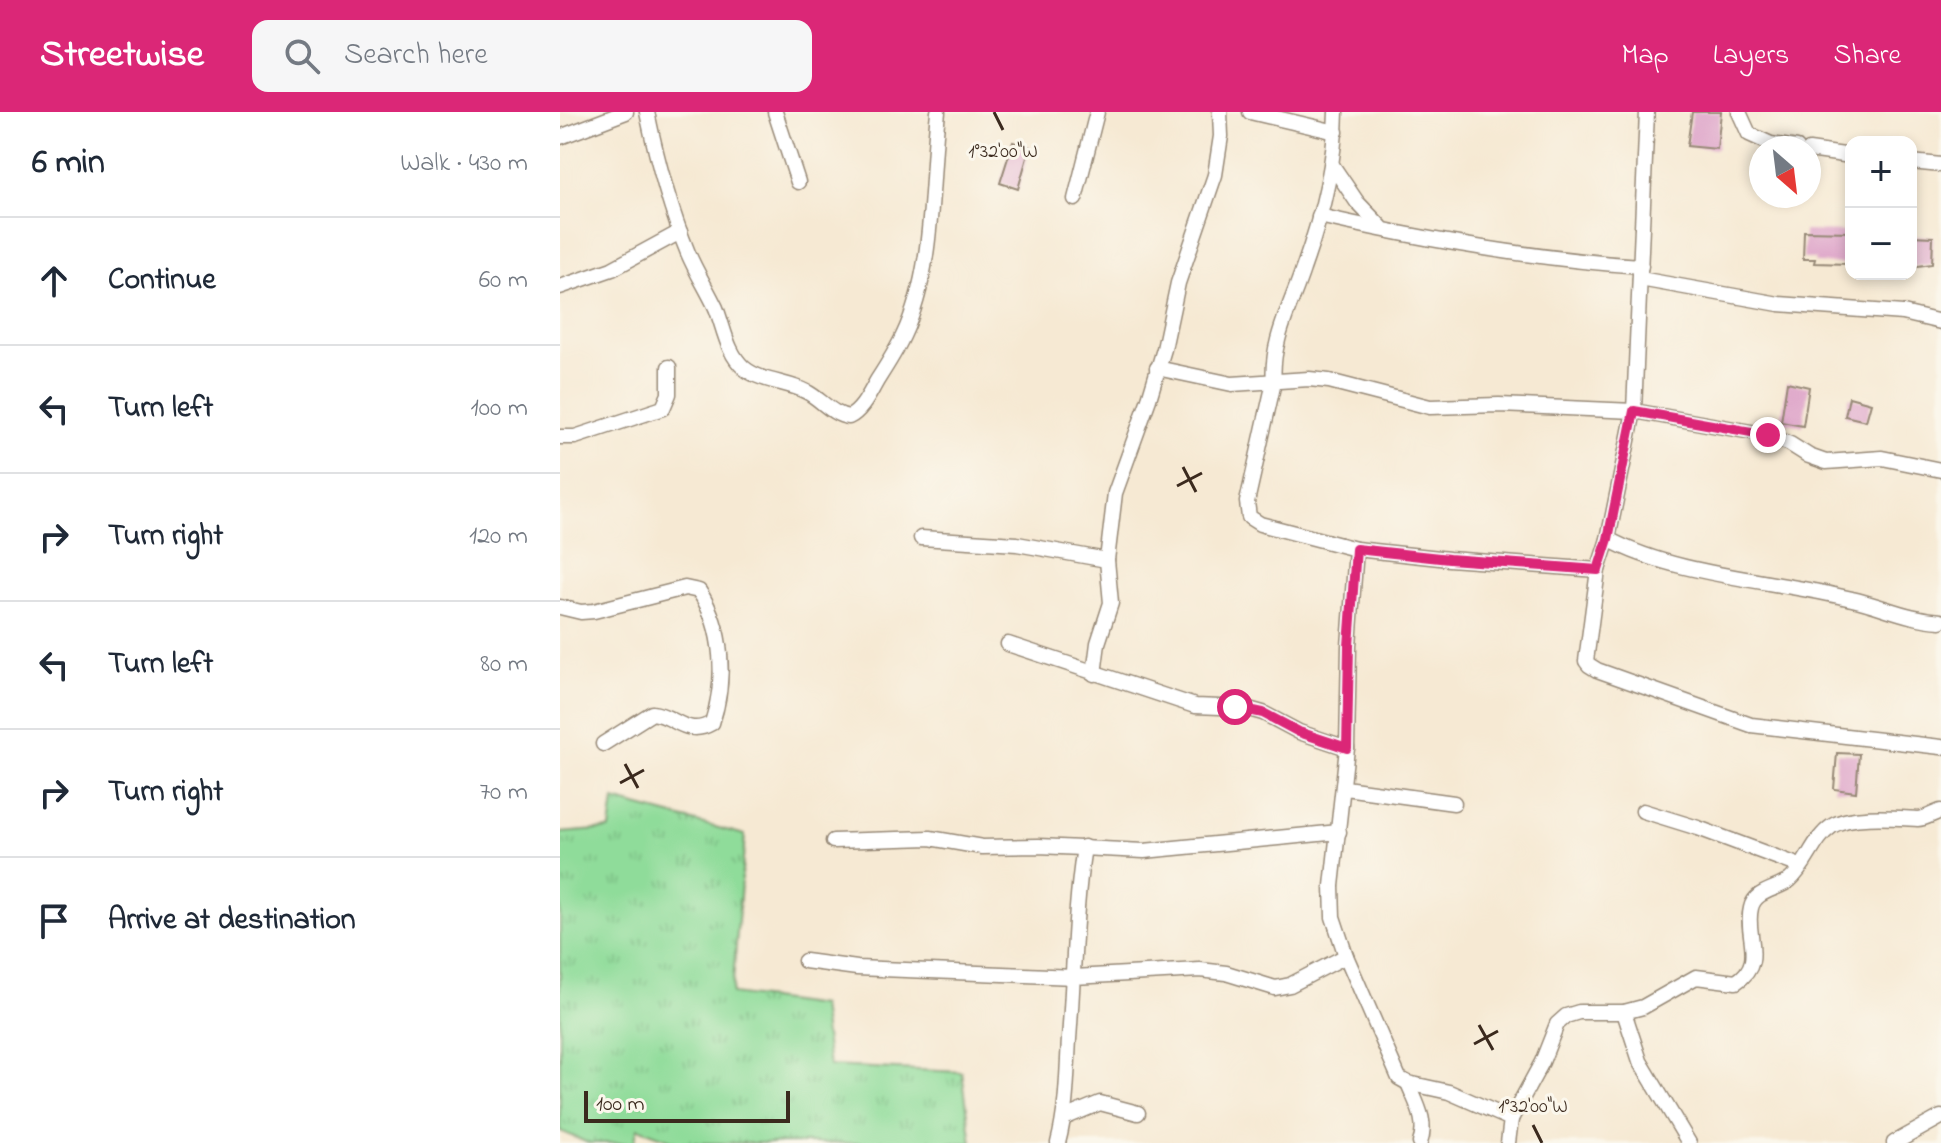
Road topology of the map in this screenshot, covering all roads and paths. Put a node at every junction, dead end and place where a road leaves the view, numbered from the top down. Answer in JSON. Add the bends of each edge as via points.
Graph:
{"nodes":[{"id":1,"x":626,"y":112,"type":"edge"},
{"id":2,"x":647,"y":112,"type":"edge"},
{"id":3,"x":775,"y":112,"type":"edge"},
{"id":4,"x":938,"y":112,"type":"edge"},
{"id":5,"x":1097,"y":112,"type":"edge"},
{"id":6,"x":1220,"y":112,"type":"edge"},
{"id":7,"x":1250,"y":112,"type":"edge"},
{"id":8,"x":1336,"y":112,"type":"edge"},
{"id":9,"x":1647,"y":112,"type":"edge"},
{"id":10,"x":1739,"y":112,"type":"edge"},
{"id":11,"x":1336,"y":132,"type":"junction"},
{"id":12,"x":1753,"y":136,"type":"edge"},
{"id":13,"x":560,"y":137,"type":"edge"},
{"id":14,"x":1821,"y":152,"type":"edge"},
{"id":15,"x":1845,"y":155,"type":"edge"},
{"id":16,"x":1917,"y":163,"type":"edge"},
{"id":17,"x":1332,"y":165,"type":"junction"},
{"id":18,"x":1941,"y":165,"type":"edge"},
{"id":19,"x":798,"y":182,"type":"dead end"},
{"id":20,"x":1075,"y":199,"type":"dead end"},
{"id":21,"x":1319,"y":216,"type":"junction"},
{"id":22,"x":1384,"y":230,"type":"junction"},
{"id":23,"x":680,"y":232,"type":"junction"},
{"id":24,"x":1640,"y":272,"type":"junction"},
{"id":25,"x":560,"y":287,"type":"edge"},
{"id":26,"x":1941,"y":322,"type":"edge"},
{"id":27,"x":669,"y":367,"type":"dead end"},
{"id":28,"x":1157,"y":368,"type":"junction"},
{"id":29,"x":1274,"y":382,"type":"junction"},
{"id":30,"x":1634,"y":411,"type":"junction"},
{"id":31,"x":560,"y":437,"type":"edge"},
{"id":32,"x":1941,"y":470,"type":"edge"},
{"id":33,"x":921,"y":538,"type":"dead end"},
{"id":34,"x":1608,"y":539,"type":"junction"},
{"id":35,"x":1356,"y":549,"type":"junction"},
{"id":36,"x":1107,"y":560,"type":"junction"},
{"id":37,"x":1598,"y":570,"type":"junction"},
{"id":38,"x":560,"y":607,"type":"edge"},
{"id":39,"x":1941,"y":621,"type":"edge"},
{"id":40,"x":1008,"y":644,"type":"dead end"},
{"id":41,"x":1094,"y":674,"type":"junction"},
{"id":42,"x":603,"y":744,"type":"dead end"},
{"id":43,"x":1941,"y":747,"type":"edge"},
{"id":44,"x":1347,"y":748,"type":"junction"},
{"id":45,"x":1345,"y":788,"type":"junction"},
{"id":46,"x":1454,"y":803,"type":"dead end"},
{"id":47,"x":1643,"y":811,"type":"dead end"},
{"id":48,"x":1941,"y":811,"type":"edge"},
{"id":49,"x":1339,"y":832,"type":"junction"},
{"id":50,"x":833,"y":841,"type":"dead end"},
{"id":51,"x":1084,"y":847,"type":"junction"},
{"id":52,"x":1800,"y":866,"type":"junction"},
{"id":53,"x":1346,"y":956,"type":"junction"},
{"id":54,"x":805,"y":961,"type":"dead end"},
{"id":55,"x":1074,"y":977,"type":"junction"},
{"id":56,"x":1624,"y":1012,"type":"junction"},
{"id":57,"x":1408,"y":1083,"type":"junction"},
{"id":58,"x":1138,"y":1113,"type":"dead end"},
{"id":59,"x":1941,"y":1117,"type":"edge"},
{"id":60,"x":1064,"y":1118,"type":"junction"},
{"id":61,"x":1511,"y":1119,"type":"junction"},
{"id":62,"x":1058,"y":1143,"type":"edge"},
{"id":63,"x":1420,"y":1143,"type":"edge"},
{"id":64,"x":1508,"y":1143,"type":"edge"},
{"id":65,"x":1689,"y":1143,"type":"edge"},
{"id":66,"x":1894,"y":1143,"type":"edge"}],
"edges":[{"from":1,"to":13,"type":"street"},
{"from":2,"to":23,"type":"street"},
{"from":3,"to":19,"type":"street"},
{"from":4,"to":23,"type":"street","via":[[919,288],[904,334],[862,406],[849,417],[810,393],[743,367]]},
{"from":5,"to":20,"type":"street"},
{"from":6,"to":28,"type":"street","via":[[1215,175],[1178,283]]},
{"from":7,"to":11,"type":"street"},
{"from":8,"to":11,"type":"street"},
{"from":9,"to":24,"type":"street"},
{"from":10,"to":12,"type":"street"},
{"from":11,"to":17,"type":"street"},
{"from":14,"to":15,"type":"street"},
{"from":16,"to":18,"type":"street"},
{"from":17,"to":21,"type":"street"},
{"from":17,"to":22,"type":"street"},
{"from":21,"to":22,"type":"street"},
{"from":21,"to":29,"type":"street","via":[[1275,351]]},
{"from":22,"to":24,"type":"street"},
{"from":23,"to":25,"type":"street","via":[[612,269]]},
{"from":24,"to":26,"type":"street","via":[[1779,304],[1903,313]]},
{"from":24,"to":30,"type":"street"},
{"from":27,"to":31,"type":"street","via":[[668,403],[663,408],[575,437]]},
{"from":28,"to":29,"type":"street","via":[[1232,384]]},
{"from":28,"to":36,"type":"street","via":[[1115,493]]},
{"from":29,"to":30,"type":"street","via":[[1329,381],[1430,407]]},
{"from":29,"to":35,"type":"street","via":[[1247,502],[1249,517]]},
{"from":30,"to":32,"type":"street","via":[[1768,435],[1826,462],[1882,458]]},
{"from":30,"to":34,"type":"street"},
{"from":33,"to":36,"type":"street","via":[[1017,544]]},
{"from":34,"to":37,"type":"street"},
{"from":34,"to":39,"type":"street","via":[[1641,556]]},
{"from":35,"to":37,"type":"street"},
{"from":35,"to":44,"type":"street"},
{"from":36,"to":41,"type":"street","via":[[1111,603]]},
{"from":37,"to":43,"type":"street","via":[[1586,652],[1589,665],[1597,670],[1751,725]]},
{"from":38,"to":42,"type":"street","via":[[594,611],[685,588],[699,591],[719,639],[720,688],[712,723],[688,728],[652,713]]},
{"from":40,"to":41,"type":"street"},
{"from":41,"to":44,"type":"street","via":[[1195,706],[1254,710]]},
{"from":44,"to":45,"type":"street"},
{"from":45,"to":46,"type":"street"},
{"from":45,"to":49,"type":"street"},
{"from":47,"to":52,"type":"street"},
{"from":48,"to":52,"type":"street","via":[[1920,819],[1844,821],[1822,836]]},
{"from":49,"to":51,"type":"street","via":[[1144,851]]},
{"from":49,"to":53,"type":"street","via":[[1333,917]]},
{"from":50,"to":51,"type":"street","via":[[930,838],[982,847]]},
{"from":51,"to":55,"type":"street"},
{"from":52,"to":56,"type":"street","via":[[1751,907],[1754,948],[1743,978],[1726,983],[1688,979],[1643,1007]]},
{"from":53,"to":55,"type":"street","via":[[1275,988],[1200,970]]},
{"from":53,"to":57,"type":"street","via":[[1394,1072]]},
{"from":54,"to":55,"type":"street"},
{"from":55,"to":60,"type":"street"},
{"from":56,"to":61,"type":"street","via":[[1579,1012],[1557,1024]]},
{"from":56,"to":65,"type":"street","via":[[1640,1061]]},
{"from":57,"to":61,"type":"street","via":[[1449,1092]]},
{"from":57,"to":63,"type":"street","via":[[1423,1118]]},
{"from":58,"to":60,"type":"street","via":[[1100,1103]]},
{"from":59,"to":66,"type":"street"},
{"from":60,"to":62,"type":"street"},
{"from":61,"to":64,"type":"street"}]}
